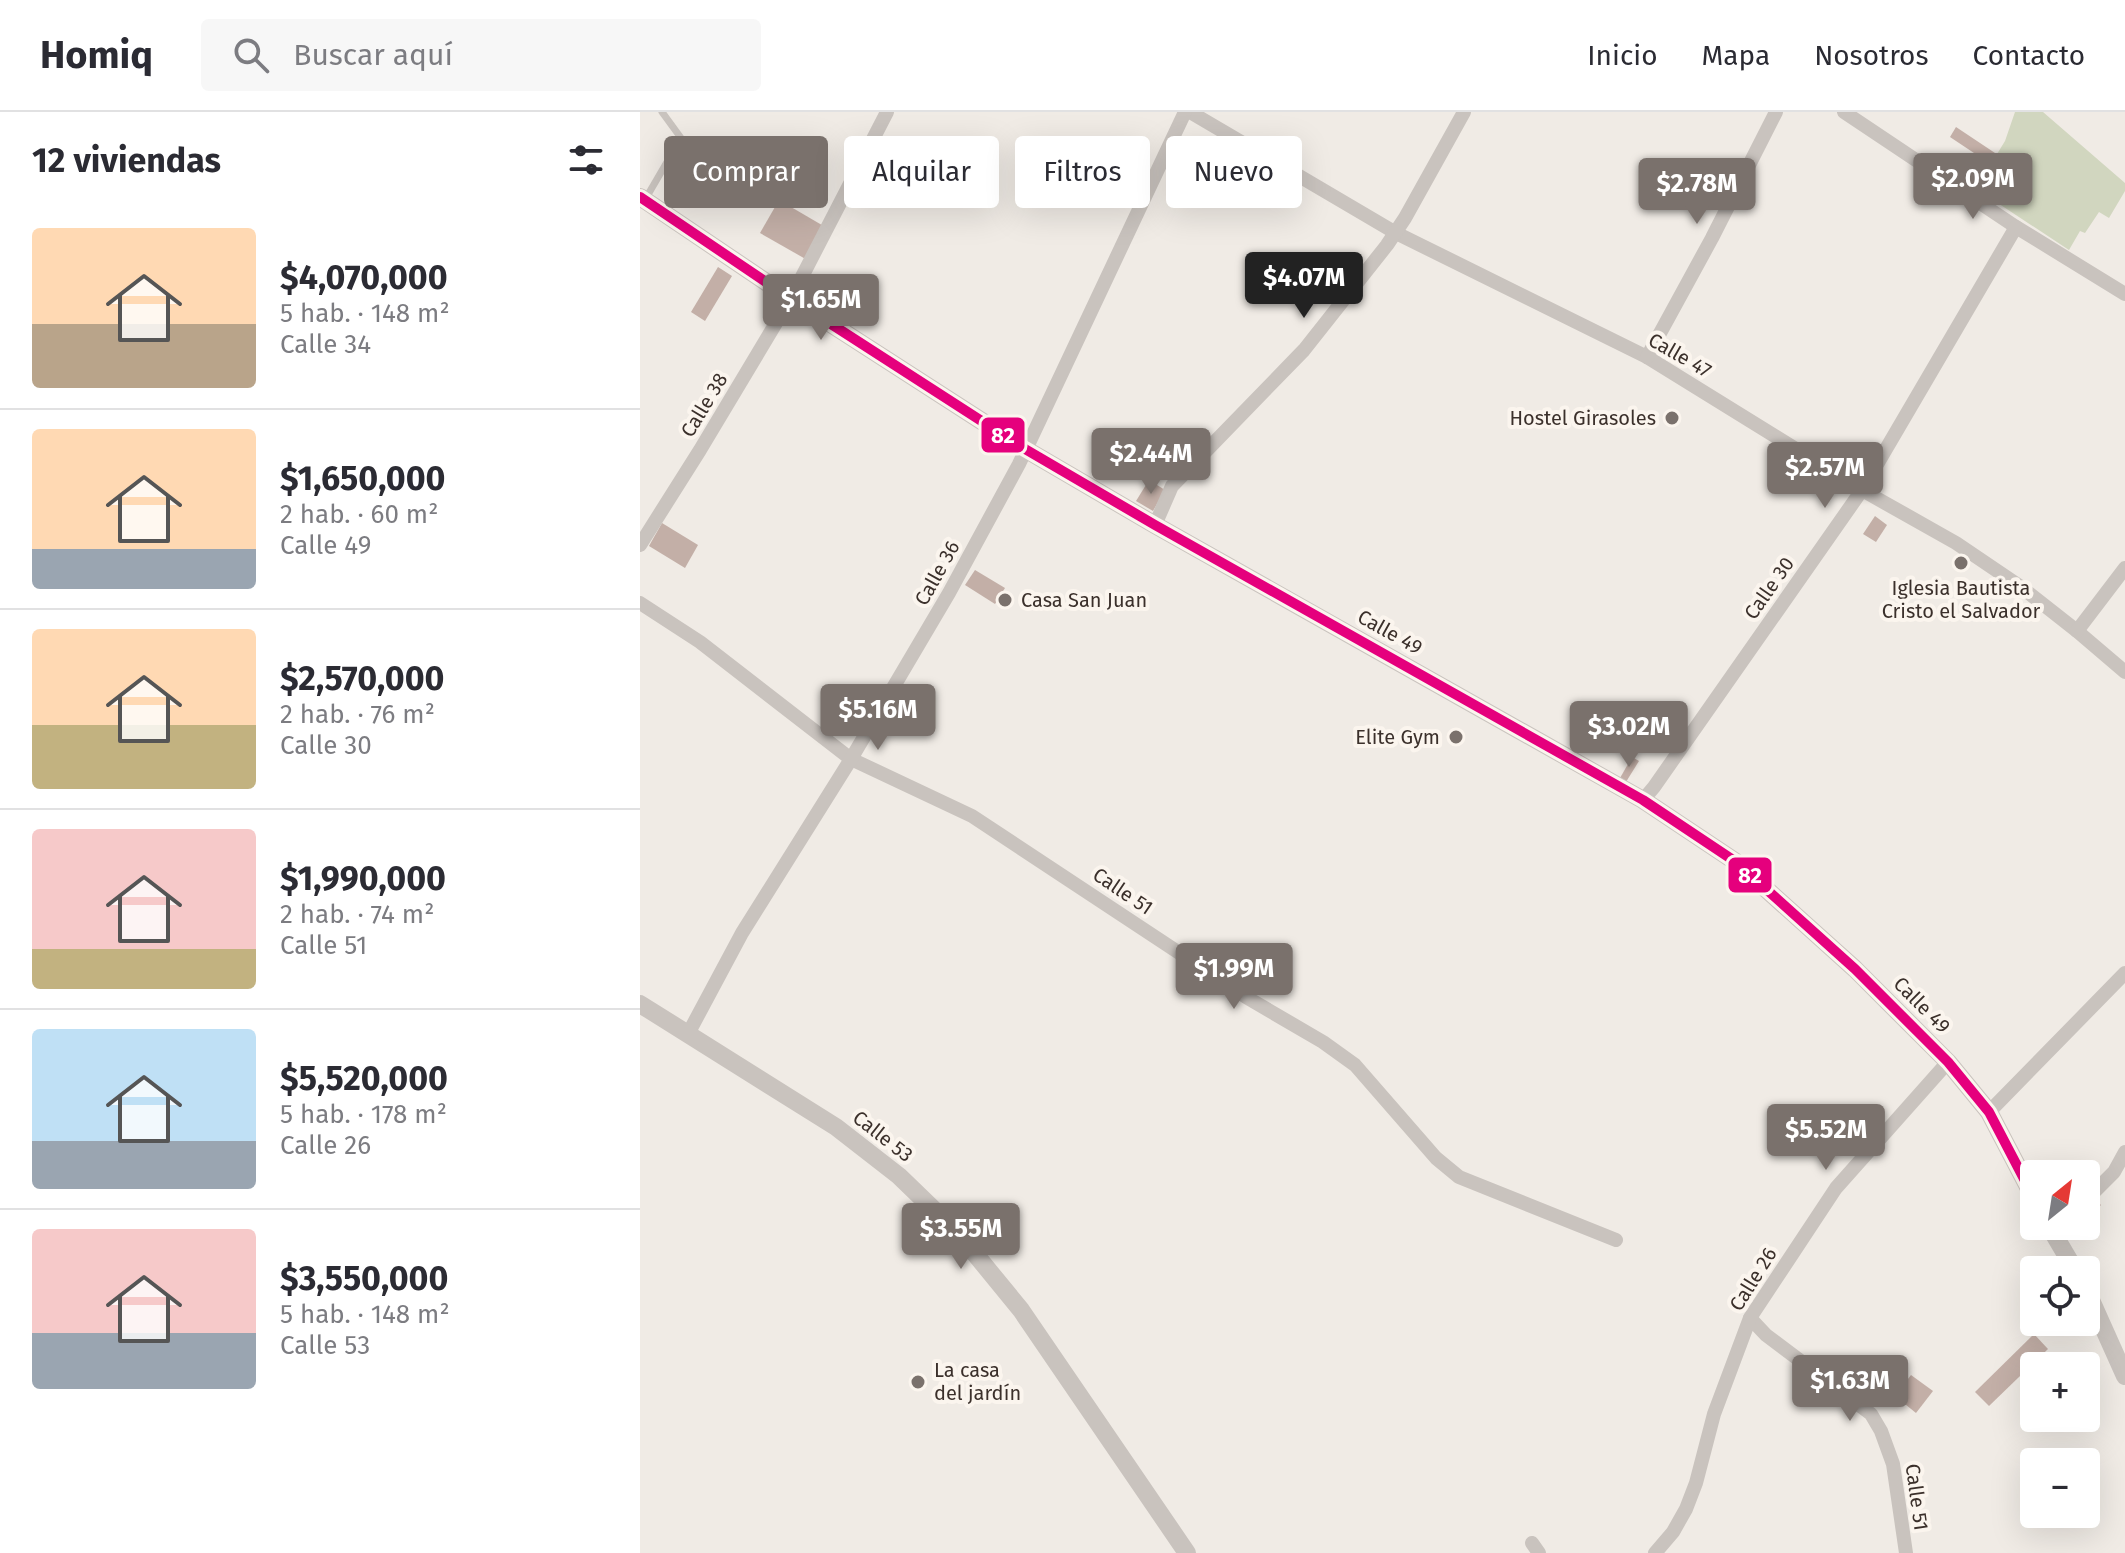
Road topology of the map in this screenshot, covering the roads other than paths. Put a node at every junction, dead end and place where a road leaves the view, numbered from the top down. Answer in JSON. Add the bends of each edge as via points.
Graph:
{"nodes":[{"id":1,"x":662,"y":112,"type":"edge"},
{"id":2,"x":887,"y":112,"type":"edge"},
{"id":3,"x":1187,"y":112,"type":"edge"},
{"id":4,"x":1464,"y":112,"type":"edge"},
{"id":5,"x":1776,"y":112,"type":"edge"},
{"id":6,"x":1844,"y":112,"type":"edge"},
{"id":7,"x":643,"y":199,"type":"edge"},
{"id":8,"x":2016,"y":227,"type":"junction"},
{"id":9,"x":1396,"y":233,"type":"junction"},
{"id":10,"x":2125,"y":294,"type":"edge"},
{"id":11,"x":791,"y":298,"type":"junction"},
{"id":12,"x":1647,"y":357,"type":"junction"},
{"id":13,"x":1025,"y":449,"type":"junction"},
{"id":14,"x":1862,"y":490,"type":"junction"},
{"id":15,"x":1155,"y":525,"type":"junction"},
{"id":16,"x":640,"y":545,"type":"edge"},
{"id":17,"x":2125,"y":568,"type":"edge"},
{"id":18,"x":640,"y":603,"type":"edge"},
{"id":19,"x":2077,"y":631,"type":"junction"},
{"id":20,"x":2125,"y":672,"type":"edge"},
{"id":21,"x":851,"y":759,"type":"junction"},
{"id":22,"x":1643,"y":800,"type":"junction"},
{"id":23,"x":2123,"y":978,"type":"edge"},
{"id":24,"x":640,"y":1004,"type":"edge"},
{"id":25,"x":688,"y":1034,"type":"junction"},
{"id":26,"x":1948,"y":1062,"type":"junction"},
{"id":27,"x":1989,"y":1112,"type":"junction"},
{"id":28,"x":2125,"y":1152,"type":"edge"},
{"id":29,"x":2020,"y":1171,"type":"edge"},
{"id":30,"x":2100,"y":1186,"type":"edge"},
{"id":31,"x":1616,"y":1240,"type":"dead end"},
{"id":32,"x":1750,"y":1318,"type":"junction"},
{"id":33,"x":2100,"y":1320,"type":"edge"},
{"id":34,"x":2125,"y":1376,"type":"edge"},
{"id":35,"x":1187,"y":1553,"type":"edge"},
{"id":36,"x":1655,"y":1553,"type":"edge"},
{"id":37,"x":1906,"y":1553,"type":"edge"}],
"edges":[{"from":1,"to":7,"type":"lane","via":[[681,138]]},
{"from":2,"to":11,"type":"street","name":"Calle 38"},
{"from":3,"to":9,"type":"street","name":"Calle 47"},
{"from":3,"to":13,"type":"street","name":"Calle 36"},
{"from":4,"to":9,"type":"street"},
{"from":5,"to":12,"type":"street"},
{"from":6,"to":8,"type":"street"},
{"from":7,"to":11,"type":"street","name":"Calle 49"},
{"from":8,"to":10,"type":"street"},
{"from":8,"to":14,"type":"street","name":"Calle 30"},
{"from":9,"to":12,"type":"street","name":"Calle 47"},
{"from":9,"to":15,"type":"street","via":[[1304,350],[1172,486]]},
{"from":11,"to":13,"type":"street","name":"Calle 49"},
{"from":11,"to":16,"type":"street","name":"Calle 38"},
{"from":12,"to":14,"type":"street","name":"Calle 47"},
{"from":13,"to":15,"type":"street","name":"Calle 49"},
{"from":13,"to":21,"type":"street","name":"Calle 36","via":[[949,593]]},
{"from":14,"to":19,"type":"street","name":"Calle 47","via":[[1956,543]]},
{"from":14,"to":22,"type":"street","name":"Calle 30"},
{"from":15,"to":22,"type":"street","name":"Calle 49"},
{"from":17,"to":19,"type":"street"},
{"from":18,"to":21,"type":"street","name":"Calle 51","via":[[700,642]]},
{"from":19,"to":20,"type":"street","name":"Calle 47"},
{"from":21,"to":25,"type":"street","name":"Calle 36","via":[[742,933]]},
{"from":21,"to":31,"type":"street","name":"Calle 51","via":[[972,816],[1323,1042],[1355,1065],[1459,1177]]},
{"from":22,"to":26,"type":"street","name":"Calle 49","via":[[1736,862]]},
{"from":23,"to":27,"type":"street"},
{"from":24,"to":25,"type":"street","name":"Calle 53"},
{"from":25,"to":35,"type":"street","name":"Calle 53","via":[[836,1127],[899,1176],[958,1233],[1021,1310]]},
{"from":26,"to":27,"type":"street","name":"Calle 49"},
{"from":26,"to":32,"type":"street","name":"Calle 26","via":[[1836,1188]]},
{"from":27,"to":29,"type":"street","name":"Calle 49"},
{"from":28,"to":30,"type":"street"},
{"from":32,"to":36,"type":"street","name":"Calle 26","via":[[1686,1509]]},
{"from":32,"to":37,"type":"street","name":"Calle 51","via":[[1871,1414],[1893,1464]]},
{"from":33,"to":34,"type":"street"}]}
